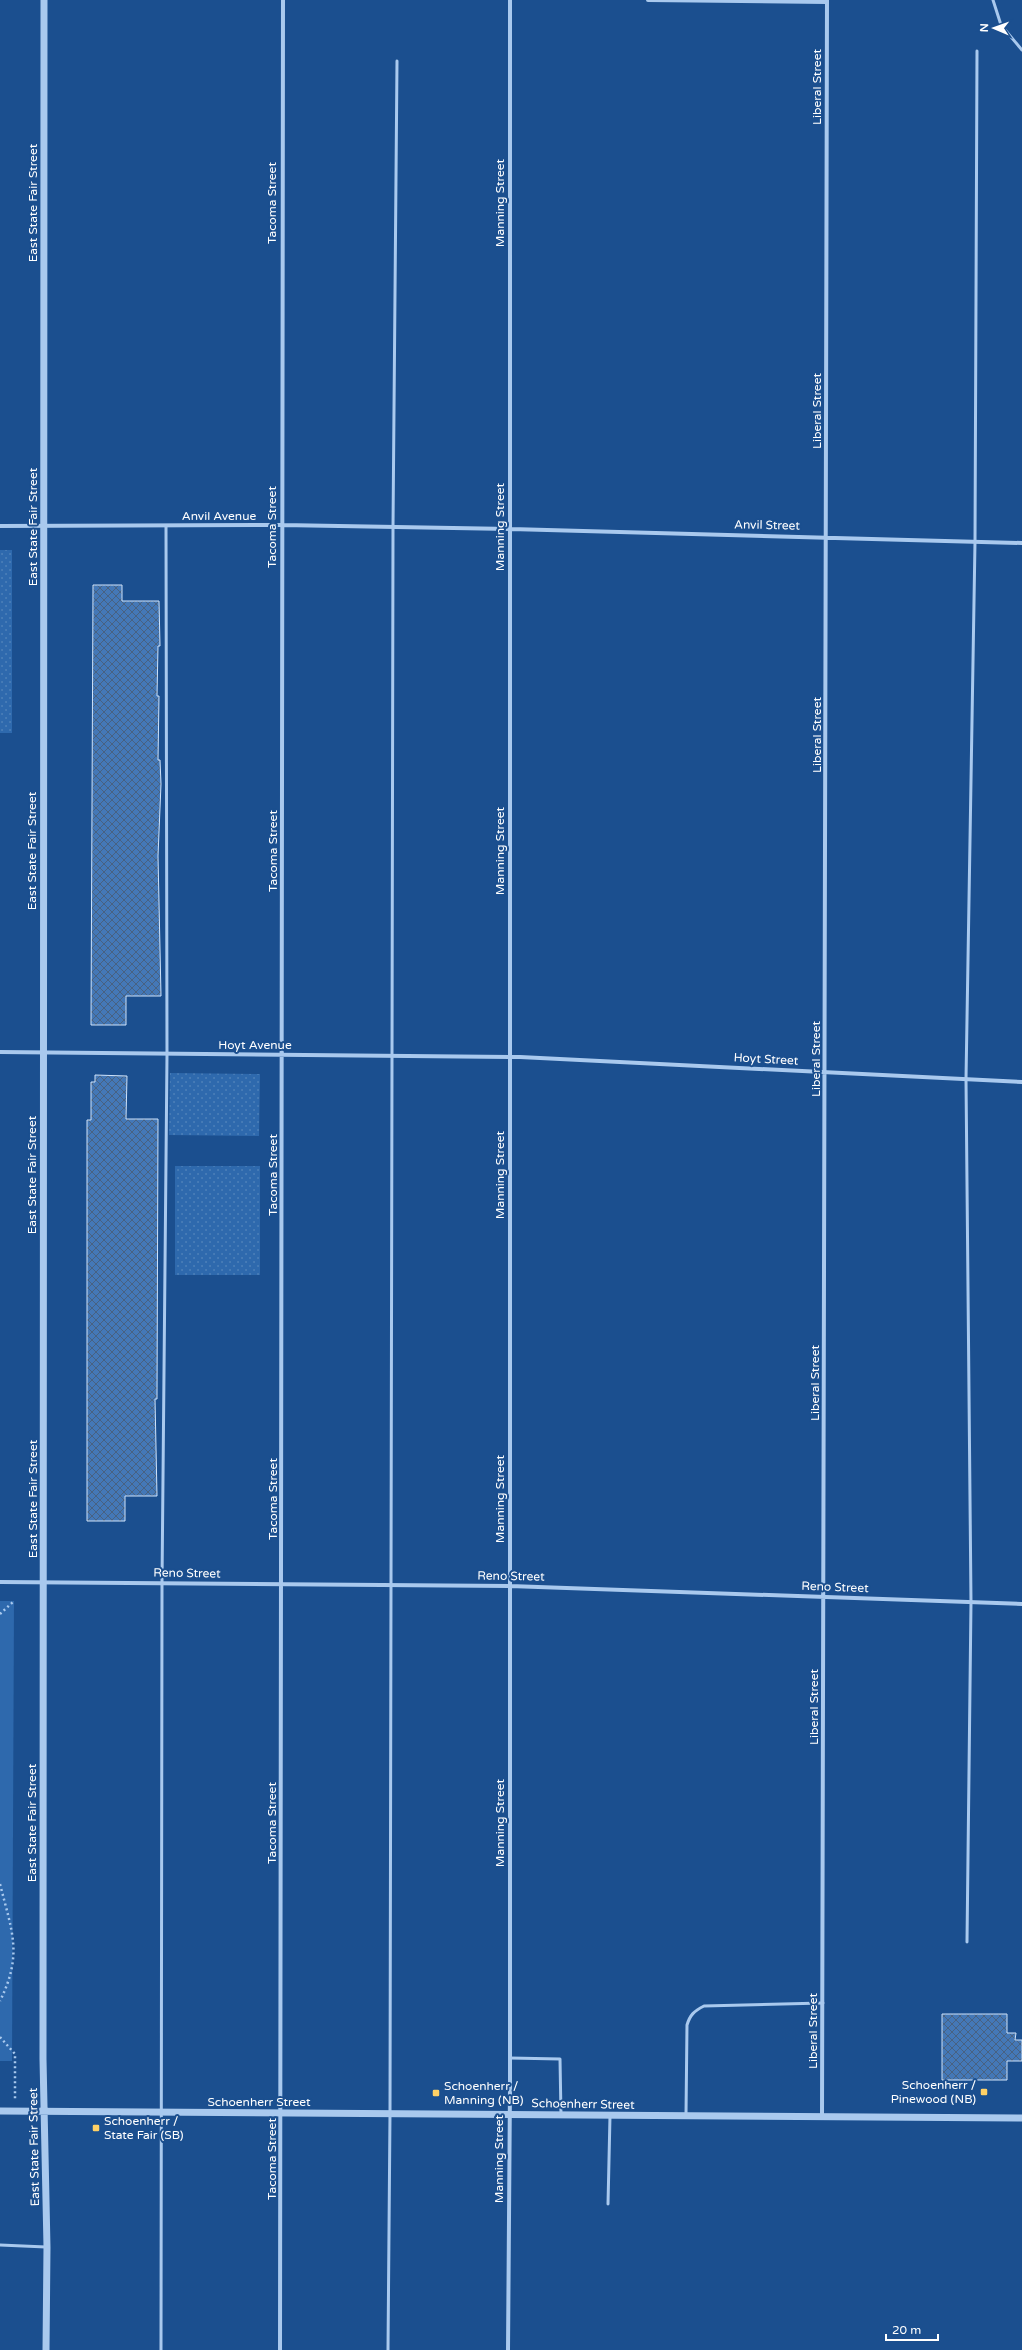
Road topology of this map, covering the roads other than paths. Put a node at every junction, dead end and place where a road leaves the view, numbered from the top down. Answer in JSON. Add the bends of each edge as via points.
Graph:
{"nodes":[{"id":1,"x":44,"y":0,"type":"edge"},
{"id":2,"x":283,"y":0,"type":"edge"},
{"id":3,"x":510,"y":0,"type":"edge"},
{"id":4,"x":648,"y":0,"type":"edge"},
{"id":5,"x":993,"y":0,"type":"edge"},
{"id":6,"x":827,"y":1,"type":"edge"},
{"id":7,"x":1022,"y":50,"type":"edge"},
{"id":8,"x":977,"y":51,"type":"dead end"},
{"id":9,"x":397,"y":61,"type":"dead end"},
{"id":10,"x":282,"y":525,"type":"junction"},
{"id":11,"x":0,"y":526,"type":"edge"},
{"id":12,"x":45,"y":526,"type":"junction"},
{"id":13,"x":166,"y":526,"type":"junction"},
{"id":14,"x":392,"y":527,"type":"junction"},
{"id":15,"x":511,"y":529,"type":"junction"},
{"id":16,"x":828,"y":537,"type":"junction"},
{"id":17,"x":975,"y":542,"type":"junction"},
{"id":18,"x":1022,"y":543,"type":"edge"},
{"id":19,"x":0,"y":1052,"type":"edge"},
{"id":20,"x":42,"y":1053,"type":"junction"},
{"id":21,"x":167,"y":1055,"type":"junction"},
{"id":22,"x":283,"y":1056,"type":"junction"},
{"id":23,"x":391,"y":1056,"type":"junction"},
{"id":24,"x":510,"y":1058,"type":"junction"},
{"id":25,"x":826,"y":1072,"type":"junction"},
{"id":26,"x":966,"y":1079,"type":"junction"},
{"id":27,"x":1022,"y":1082,"type":"edge"},
{"id":28,"x":0,"y":1582,"type":"edge"},
{"id":29,"x":44,"y":1582,"type":"junction"},
{"id":30,"x":162,"y":1583,"type":"junction"},
{"id":31,"x":283,"y":1584,"type":"junction"},
{"id":32,"x":390,"y":1585,"type":"junction"},
{"id":33,"x":510,"y":1586,"type":"junction"},
{"id":34,"x":824,"y":1596,"type":"junction"},
{"id":35,"x":971,"y":1602,"type":"junction"},
{"id":36,"x":1022,"y":1604,"type":"edge"},
{"id":37,"x":967,"y":1942,"type":"dead end"},
{"id":38,"x":823,"y":2003,"type":"junction"},
{"id":39,"x":510,"y":2058,"type":"junction"},
{"id":40,"x":0,"y":2111,"type":"edge"},
{"id":41,"x":44,"y":2112,"type":"junction"},
{"id":42,"x":162,"y":2112,"type":"junction"},
{"id":43,"x":282,"y":2113,"type":"junction"},
{"id":44,"x":390,"y":2114,"type":"junction"},
{"id":45,"x":510,"y":2115,"type":"junction"},
{"id":46,"x":561,"y":2115,"type":"junction"},
{"id":47,"x":610,"y":2116,"type":"junction"},
{"id":48,"x":686,"y":2116,"type":"junction"},
{"id":49,"x":822,"y":2117,"type":"junction"},
{"id":50,"x":1022,"y":2118,"type":"edge"},
{"id":51,"x":608,"y":2204,"type":"dead end"},
{"id":52,"x":0,"y":2245,"type":"edge"},
{"id":53,"x":47,"y":2247,"type":"junction"},
{"id":54,"x":46,"y":2350,"type":"edge"},
{"id":55,"x":161,"y":2350,"type":"edge"},
{"id":56,"x":280,"y":2350,"type":"edge"},
{"id":57,"x":388,"y":2350,"type":"edge"},
{"id":58,"x":508,"y":2350,"type":"edge"}],
"edges":[{"from":1,"to":12,"type":"street","name":"East State Fair Street"},
{"from":2,"to":10,"type":"street","name":"Tacoma Street"},
{"from":3,"to":15,"type":"street","name":"Manning Street"},
{"from":4,"to":6,"type":"street"},
{"from":5,"to":7,"type":"lane","via":[[1001,25]]},
{"from":6,"to":16,"type":"street","name":"Liberal Street"},
{"from":8,"to":17,"type":"lane"},
{"from":9,"to":14,"type":"lane"},
{"from":10,"to":13,"type":"street","name":"Anvil Avenue"},
{"from":10,"to":14,"type":"street","name":"Anvil Avenue"},
{"from":10,"to":22,"type":"street","name":"Tacoma Street"},
{"from":11,"to":12,"type":"street","name":"Anvil Avenue"},
{"from":12,"to":13,"type":"street","name":"Anvil Avenue"},
{"from":12,"to":20,"type":"street","name":"East State Fair Street"},
{"from":13,"to":21,"type":"lane"},
{"from":14,"to":15,"type":"street","name":"Anvil Avenue"},
{"from":14,"to":23,"type":"lane"},
{"from":15,"to":16,"type":"street","name":"Anvil Street"},
{"from":15,"to":24,"type":"street","name":"Manning Street"},
{"from":16,"to":17,"type":"street","name":"Anvil Street"},
{"from":16,"to":25,"type":"street","name":"Liberal Street"},
{"from":17,"to":18,"type":"street","name":"Anvil Street"},
{"from":17,"to":26,"type":"lane"},
{"from":19,"to":20,"type":"street","name":"Hoyt Avenue"},
{"from":20,"to":21,"type":"street","name":"Hoyt Avenue"},
{"from":20,"to":29,"type":"street","name":"East State Fair Street"},
{"from":21,"to":22,"type":"street","name":"Hoyt Avenue"},
{"from":21,"to":30,"type":"lane"},
{"from":22,"to":23,"type":"street","name":"Hoyt Avenue"},
{"from":22,"to":31,"type":"street","name":"Tacoma Street"},
{"from":23,"to":24,"type":"street","name":"Hoyt Avenue"},
{"from":23,"to":32,"type":"lane"},
{"from":24,"to":25,"type":"street","name":"Hoyt Street"},
{"from":24,"to":33,"type":"street","name":"Manning Street"},
{"from":25,"to":26,"type":"street","name":"Hoyt Street"},
{"from":25,"to":34,"type":"street","name":"Liberal Street"},
{"from":26,"to":27,"type":"street","name":"Hoyt Street"},
{"from":26,"to":35,"type":"lane"},
{"from":28,"to":29,"type":"street","name":"Reno Street"},
{"from":29,"to":30,"type":"street","name":"Reno Street"},
{"from":29,"to":41,"type":"street","name":"East State Fair Street"},
{"from":30,"to":31,"type":"street","name":"Reno Street"},
{"from":30,"to":42,"type":"lane"},
{"from":31,"to":32,"type":"street","name":"Reno Street"},
{"from":31,"to":43,"type":"street","name":"Tacoma Street"},
{"from":32,"to":33,"type":"street","name":"Reno Street"},
{"from":32,"to":44,"type":"lane"},
{"from":33,"to":34,"type":"street","name":"Reno Street"},
{"from":33,"to":39,"type":"street","name":"Manning Street"},
{"from":34,"to":35,"type":"street","name":"Reno Street"},
{"from":34,"to":38,"type":"street","name":"Liberal Street"},
{"from":35,"to":36,"type":"street","name":"Reno Street"},
{"from":35,"to":37,"type":"lane"},
{"from":38,"to":48,"type":"lane","via":[[704,2006],[696,2010],[690,2016],[687,2025]]},
{"from":38,"to":49,"type":"street","name":"Liberal Street"},
{"from":39,"to":45,"type":"street","name":"Manning Street"},
{"from":39,"to":46,"type":"lane","via":[[560,2059]]},
{"from":40,"to":41,"type":"street","name":"Schoenherr Street"},
{"from":41,"to":42,"type":"street","name":"Schoenherr Street"},
{"from":41,"to":53,"type":"street","name":"East State Fair Street"},
{"from":42,"to":43,"type":"street","name":"Schoenherr Street"},
{"from":42,"to":55,"type":"lane"},
{"from":43,"to":44,"type":"street","name":"Schoenherr Street"},
{"from":43,"to":56,"type":"street","name":"Tacoma Street"},
{"from":44,"to":45,"type":"street","name":"Schoenherr Street"},
{"from":44,"to":57,"type":"lane"},
{"from":45,"to":46,"type":"street","name":"Schoenherr Street"},
{"from":45,"to":58,"type":"street","name":"Manning Street"},
{"from":46,"to":47,"type":"street","name":"Schoenherr Street"},
{"from":47,"to":48,"type":"street","name":"Schoenherr Street"},
{"from":47,"to":51,"type":"lane"},
{"from":48,"to":49,"type":"street","name":"Schoenherr Street"},
{"from":49,"to":50,"type":"street","name":"Schoenherr Street"},
{"from":52,"to":53,"type":"lane"},
{"from":53,"to":54,"type":"street","name":"East State Fair Street"}]}
